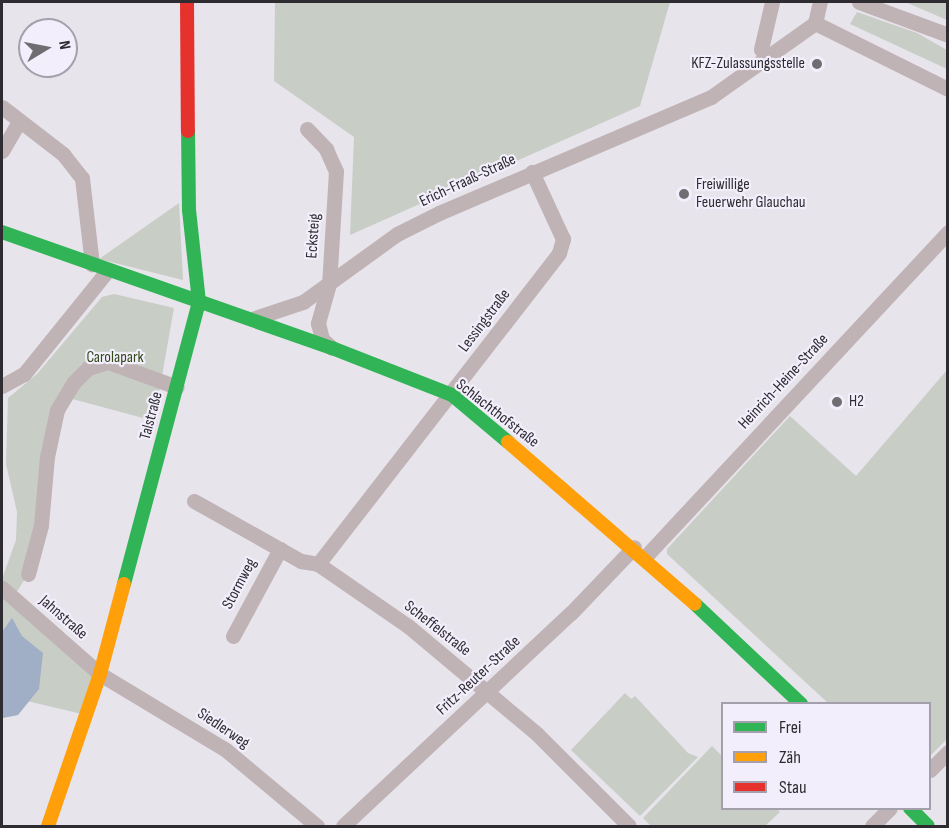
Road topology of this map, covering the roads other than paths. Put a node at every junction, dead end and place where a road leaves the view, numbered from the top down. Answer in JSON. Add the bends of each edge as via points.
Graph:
{"nodes":[{"id":1,"x":187,"y":2,"type":"edge"},
{"id":2,"x":772,"y":2,"type":"edge"},
{"id":3,"x":820,"y":2,"type":"edge"},
{"id":4,"x":859,"y":2,"type":"edge"},
{"id":5,"x":815,"y":23,"type":"junction"},
{"id":6,"x":948,"y":35,"type":"edge"},
{"id":7,"x":766,"y":57,"type":"junction"},
{"id":8,"x":948,"y":90,"type":"edge"},
{"id":9,"x":2,"y":107,"type":"edge"},
{"id":10,"x":19,"y":121,"type":"junction"},
{"id":11,"x":307,"y":129,"type":"dead end"},
{"id":12,"x":2,"y":151,"type":"edge"},
{"id":13,"x":532,"y":172,"type":"junction"},
{"id":14,"x":2,"y":232,"type":"edge"},
{"id":15,"x":948,"y":232,"type":"edge"},
{"id":16,"x":92,"y":264,"type":"junction"},
{"id":17,"x":108,"y":270,"type":"junction"},
{"id":18,"x":329,"y":284,"type":"junction"},
{"id":19,"x":199,"y":302,"type":"junction"},
{"id":20,"x":252,"y":319,"type":"junction"},
{"id":21,"x":332,"y":348,"type":"junction"},
{"id":22,"x":2,"y":386,"type":"edge"},
{"id":23,"x":177,"y":387,"type":"junction"},
{"id":24,"x":452,"y":395,"type":"junction"},
{"id":25,"x":194,"y":501,"type":"dead end"},
{"id":26,"x":280,"y":549,"type":"junction"},
{"id":27,"x":640,"y":552,"type":"junction"},
{"id":28,"x":318,"y":564,"type":"junction"},
{"id":29,"x":28,"y":574,"type":"dead end"},
{"id":30,"x":2,"y":588,"type":"edge"},
{"id":31,"x":233,"y":636,"type":"dead end"},
{"id":32,"x":100,"y":674,"type":"junction"},
{"id":33,"x":488,"y":692,"type":"junction"},
{"id":34,"x":799,"y":702,"type":"edge"},
{"id":35,"x":948,"y":752,"type":"edge"},
{"id":36,"x":931,"y":769,"type":"edge"},
{"id":37,"x":888,"y":810,"type":"edge"},
{"id":38,"x":912,"y":810,"type":"edge"},
{"id":39,"x":48,"y":826,"type":"edge"},
{"id":40,"x":315,"y":826,"type":"edge"},
{"id":41,"x":344,"y":826,"type":"edge"},
{"id":42,"x":629,"y":826,"type":"edge"},
{"id":43,"x":872,"y":826,"type":"edge"},
{"id":44,"x":928,"y":826,"type":"edge"}],
"edges":[{"from":1,"to":19,"type":"street","name":"Talstraße","via":[[189,210]]},
{"from":2,"to":7,"type":"street","via":[[761,49]]},
{"from":3,"to":5,"type":"street"},
{"from":4,"to":6,"type":"street"},
{"from":5,"to":7,"type":"street","name":"Erich-Fraaß-Straße"},
{"from":5,"to":8,"type":"street"},
{"from":7,"to":13,"type":"street","name":"Erich-Fraaß-Straße","via":[[711,97]]},
{"from":9,"to":10,"type":"street"},
{"from":10,"to":12,"type":"street"},
{"from":10,"to":16,"type":"street","via":[[63,154],[82,178]]},
{"from":11,"to":18,"type":"street","name":"Ecksteig","via":[[326,149],[336,171]]},
{"from":13,"to":18,"type":"street","name":"Erich-Fraaß-Straße","via":[[397,234]]},
{"from":13,"to":24,"type":"street","name":"Lessingstraße","via":[[563,246]]},
{"from":14,"to":16,"type":"street","name":"Schlachthofstraße"},
{"from":15,"to":27,"type":"street","name":"Heinrich-Heine-Straße"},
{"from":16,"to":17,"type":"street","name":"Schlachthofstraße"},
{"from":17,"to":19,"type":"street","name":"Schlachthofstraße"},
{"from":17,"to":22,"type":"street","via":[[24,374]]},
{"from":18,"to":20,"type":"street","name":"Erich-Fraaß-Straße","via":[[303,302]]},
{"from":18,"to":21,"type":"street","name":"Ecksteig","via":[[318,323],[322,339]]},
{"from":19,"to":20,"type":"street","name":"Schlachthofstraße"},
{"from":19,"to":23,"type":"street","name":"Talstraße"},
{"from":20,"to":21,"type":"street","name":"Schlachthofstraße"},
{"from":21,"to":24,"type":"street","name":"Schlachthofstraße"},
{"from":23,"to":29,"type":"street","via":[[108,362],[88,368],[74,382],[57,410],[47,457],[41,525]]},
{"from":23,"to":32,"type":"street","name":"Talstraße"},
{"from":24,"to":27,"type":"street","name":"Schlachthofstraße"},
{"from":24,"to":28,"type":"street","name":"Lessingstraße"},
{"from":25,"to":26,"type":"street","name":"Scheffelstraße"},
{"from":26,"to":28,"type":"street","name":"Scheffelstraße"},
{"from":26,"to":31,"type":"street","name":"Stormweg"},
{"from":27,"to":33,"type":"street","name":"Fritz-Reuter-Straße"},
{"from":27,"to":34,"type":"street","name":"Schlachthofstraße"},
{"from":28,"to":33,"type":"street","name":"Scheffelstraße","via":[[408,626]]},
{"from":30,"to":32,"type":"street","name":"Jahnstraße"},
{"from":32,"to":39,"type":"street","name":"Talstraße"},
{"from":32,"to":40,"type":"street","name":"Siedlerweg","via":[[226,750]]},
{"from":33,"to":41,"type":"street","name":"Fritz-Reuter-Straße"},
{"from":33,"to":42,"type":"street","name":"Scheffelstraße"},
{"from":35,"to":36,"type":"street"},
{"from":37,"to":43,"type":"street"},
{"from":38,"to":44,"type":"street"}]}
